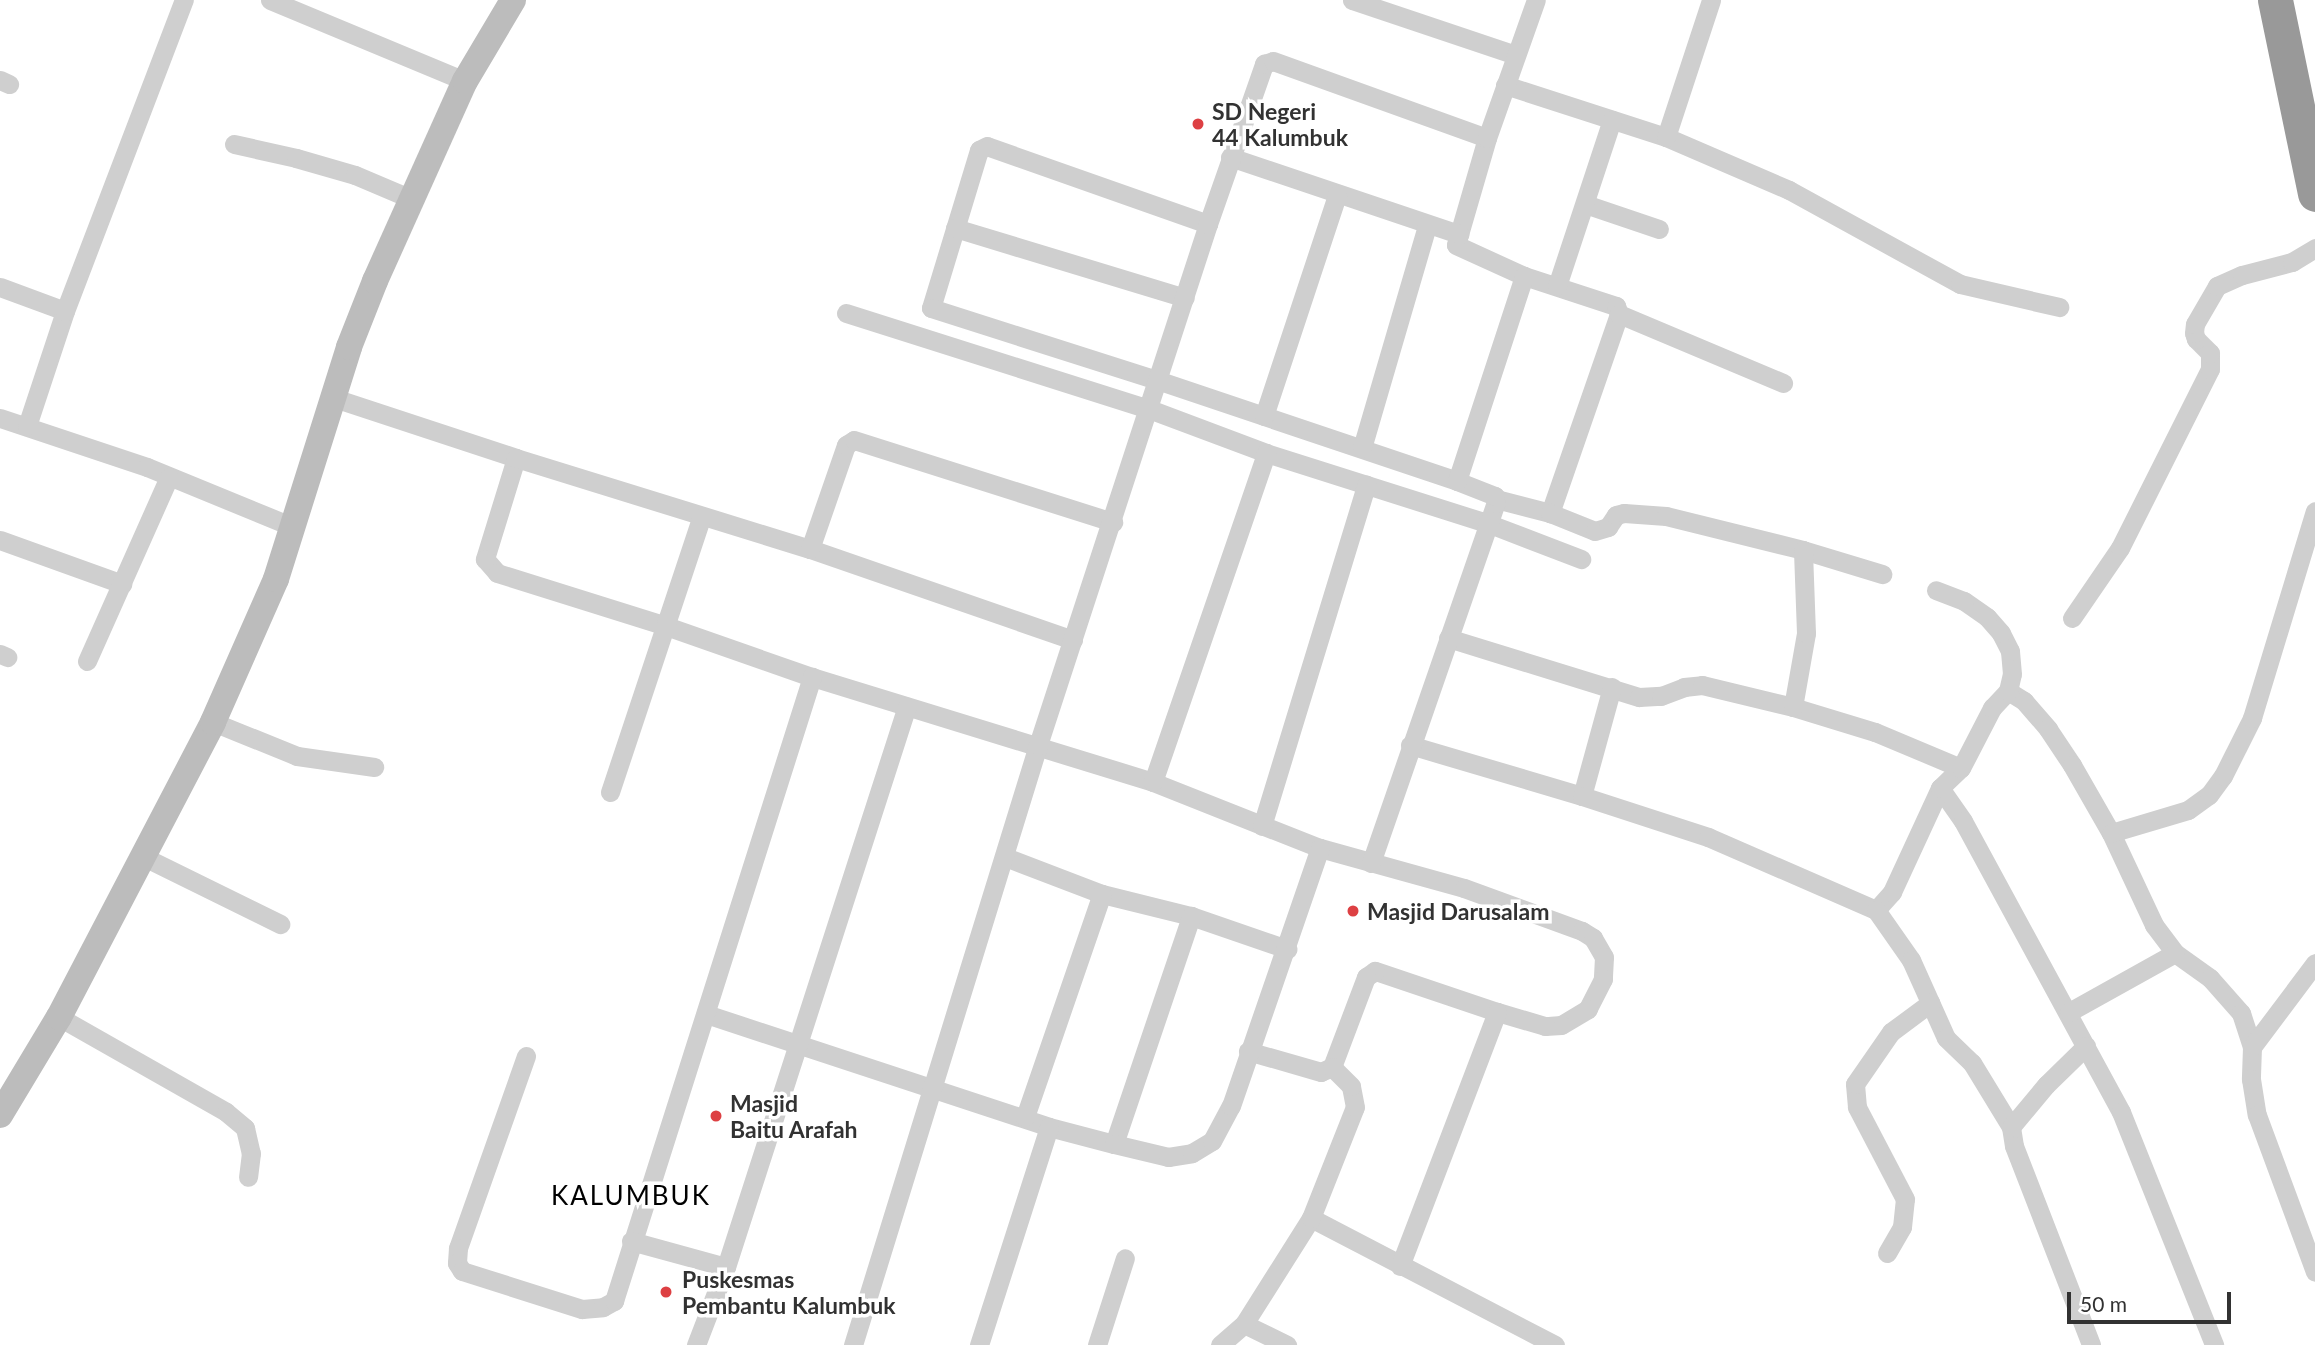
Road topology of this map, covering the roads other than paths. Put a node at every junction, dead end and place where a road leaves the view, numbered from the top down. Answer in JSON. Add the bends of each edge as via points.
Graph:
{"nodes":[{"id":1,"x":184,"y":0,"type":"edge"},
{"id":2,"x":270,"y":0,"type":"edge"},
{"id":3,"x":513,"y":0,"type":"edge"},
{"id":4,"x":1352,"y":0,"type":"edge"},
{"id":5,"x":1536,"y":0,"type":"edge"},
{"id":6,"x":1711,"y":0,"type":"edge"},
{"id":7,"x":2275,"y":0,"type":"edge"},
{"id":8,"x":296,"y":5,"type":"edge"},
{"id":9,"x":1516,"y":55,"type":"junction"},
{"id":10,"x":465,"y":81,"type":"junction"},
{"id":11,"x":1505,"y":85,"type":"junction"},
{"id":12,"x":1612,"y":120,"type":"junction"},
{"id":13,"x":1666,"y":137,"type":"junction"},
{"id":14,"x":1487,"y":138,"type":"junction"},
{"id":15,"x":234,"y":144,"type":"dead end"},
{"id":16,"x":1230,"y":157,"type":"junction"},
{"id":17,"x":2315,"y":194,"type":"edge"},
{"id":18,"x":1337,"y":195,"type":"junction"},
{"id":19,"x":414,"y":200,"type":"junction"},
{"id":20,"x":1586,"y":204,"type":"junction"},
{"id":21,"x":1208,"y":224,"type":"junction"},
{"id":22,"x":1427,"y":225,"type":"junction"},
{"id":23,"x":955,"y":228,"type":"junction"},
{"id":24,"x":1659,"y":229,"type":"dead end"},
{"id":25,"x":1459,"y":234,"type":"junction"},
{"id":26,"x":2315,"y":248,"type":"edge"},
{"id":27,"x":1524,"y":276,"type":"junction"},
{"id":28,"x":1557,"y":286,"type":"junction"},
{"id":29,"x":0,"y":287,"type":"edge"},
{"id":30,"x":1185,"y":298,"type":"junction"},
{"id":31,"x":2059,"y":307,"type":"dead end"},
{"id":32,"x":65,"y":311,"type":"junction"},
{"id":33,"x":846,"y":313,"type":"dead end"},
{"id":34,"x":1619,"y":314,"type":"junction"},
{"id":35,"x":1157,"y":380,"type":"junction"},
{"id":36,"x":1783,"y":383,"type":"dead end"},
{"id":37,"x":334,"y":397,"type":"junction"},
{"id":38,"x":1149,"y":410,"type":"junction"},
{"id":39,"x":1264,"y":415,"type":"junction"},
{"id":40,"x":0,"y":418,"type":"edge"},
{"id":41,"x":27,"y":426,"type":"junction"},
{"id":42,"x":1362,"y":448,"type":"junction"},
{"id":43,"x":1266,"y":453,"type":"junction"},
{"id":44,"x":516,"y":458,"type":"junction"},
{"id":45,"x":169,"y":477,"type":"junction"},
{"id":46,"x":1457,"y":481,"type":"junction"},
{"id":47,"x":1366,"y":485,"type":"junction"},
{"id":48,"x":1496,"y":499,"type":"junction"},
{"id":49,"x":2315,"y":511,"type":"edge"},
{"id":50,"x":1550,"y":513,"type":"junction"},
{"id":51,"x":701,"y":518,"type":"junction"},
{"id":52,"x":1112,"y":522,"type":"junction"},
{"id":53,"x":1487,"y":523,"type":"junction"},
{"id":54,"x":293,"y":527,"type":"junction"},
{"id":55,"x":0,"y":540,"type":"edge"},
{"id":56,"x":810,"y":549,"type":"junction"},
{"id":57,"x":1803,"y":550,"type":"junction"},
{"id":58,"x":1581,"y":559,"type":"dead end"},
{"id":59,"x":1882,"y":574,"type":"dead end"},
{"id":60,"x":122,"y":584,"type":"junction"},
{"id":61,"x":1936,"y":590,"type":"dead end"},
{"id":62,"x":2072,"y":618,"type":"dead end"},
{"id":63,"x":666,"y":626,"type":"junction"},
{"id":64,"x":1448,"y":638,"type":"junction"},
{"id":65,"x":1073,"y":640,"type":"junction"},
{"id":66,"x":87,"y":661,"type":"dead end"},
{"id":67,"x":812,"y":677,"type":"junction"},
{"id":68,"x":1612,"y":687,"type":"junction"},
{"id":69,"x":2008,"y":691,"type":"junction"},
{"id":70,"x":907,"y":706,"type":"junction"},
{"id":71,"x":1793,"y":707,"type":"junction"},
{"id":72,"x":213,"y":722,"type":"junction"},
{"id":73,"x":1038,"y":745,"type":"junction"},
{"id":74,"x":1410,"y":745,"type":"junction"},
{"id":75,"x":374,"y":767,"type":"dead end"},
{"id":76,"x":1961,"y":768,"type":"junction"},
{"id":77,"x":1153,"y":782,"type":"junction"},
{"id":78,"x":1940,"y":788,"type":"junction"},
{"id":79,"x":610,"y":792,"type":"dead end"},
{"id":80,"x":1582,"y":796,"type":"junction"},
{"id":81,"x":1262,"y":826,"type":"junction"},
{"id":82,"x":2111,"y":833,"type":"junction"},
{"id":83,"x":1320,"y":848,"type":"junction"},
{"id":84,"x":144,"y":857,"type":"junction"},
{"id":85,"x":1005,"y":857,"type":"junction"},
{"id":86,"x":1371,"y":863,"type":"junction"},
{"id":87,"x":1102,"y":894,"type":"junction"},
{"id":88,"x":1876,"y":910,"type":"junction"},
{"id":89,"x":1191,"y":916,"type":"junction"},
{"id":90,"x":280,"y":923,"type":"dead end"},
{"id":91,"x":1287,"y":949,"type":"junction"},
{"id":92,"x":2175,"y":953,"type":"junction"},
{"id":93,"x":2315,"y":962,"type":"edge"},
{"id":94,"x":1930,"y":1003,"type":"junction"},
{"id":95,"x":1497,"y":1012,"type":"junction"},
{"id":96,"x":2069,"y":1012,"type":"junction"},
{"id":97,"x":706,"y":1014,"type":"junction"},
{"id":98,"x":59,"y":1017,"type":"junction"},
{"id":99,"x":796,"y":1044,"type":"junction"},
{"id":100,"x":2086,"y":1046,"type":"junction"},
{"id":101,"x":2252,"y":1046,"type":"junction"},
{"id":102,"x":1248,"y":1051,"type":"junction"},
{"id":103,"x":526,"y":1056,"type":"dead end"},
{"id":104,"x":1332,"y":1067,"type":"junction"},
{"id":105,"x":932,"y":1087,"type":"junction"},
{"id":106,"x":0,"y":1115,"type":"edge"},
{"id":107,"x":1025,"y":1117,"type":"junction"},
{"id":108,"x":1049,"y":1127,"type":"junction"},
{"id":109,"x":2011,"y":1127,"type":"junction"},
{"id":110,"x":1114,"y":1144,"type":"junction"},
{"id":111,"x":248,"y":1177,"type":"dead end"},
{"id":112,"x":1311,"y":1218,"type":"junction"},
{"id":113,"x":631,"y":1241,"type":"junction"},
{"id":114,"x":1887,"y":1254,"type":"dead end"},
{"id":115,"x":1125,"y":1258,"type":"dead end"},
{"id":116,"x":1400,"y":1266,"type":"junction"},
{"id":117,"x":726,"y":1267,"type":"junction"},
{"id":118,"x":2315,"y":1272,"type":"edge"},
{"id":119,"x":1244,"y":1324,"type":"junction"},
{"id":120,"x":696,"y":1345,"type":"edge"},
{"id":121,"x":853,"y":1345,"type":"edge"},
{"id":122,"x":979,"y":1345,"type":"edge"},
{"id":123,"x":1097,"y":1345,"type":"edge"},
{"id":124,"x":1220,"y":1345,"type":"edge"},
{"id":125,"x":1287,"y":1345,"type":"edge"},
{"id":126,"x":1555,"y":1345,"type":"edge"},
{"id":127,"x":2091,"y":1345,"type":"edge"},
{"id":128,"x":2214,"y":1345,"type":"edge"}],
"edges":[{"from":1,"to":32,"type":"street"},
{"from":2,"to":8,"type":"street"},
{"from":3,"to":10,"type":"street"},
{"from":4,"to":9,"type":"street"},
{"from":5,"to":9,"type":"street"},
{"from":6,"to":13,"type":"street"},
{"from":7,"to":17,"type":"highway"},
{"from":8,"to":10,"type":"street"},
{"from":9,"to":11,"type":"street"},
{"from":10,"to":19,"type":"street"},
{"from":11,"to":12,"type":"street"},
{"from":11,"to":14,"type":"street"},
{"from":12,"to":13,"type":"street"},
{"from":12,"to":20,"type":"street"},
{"from":13,"to":31,"type":"street","via":[[1789,190],[1960,284]]},
{"from":14,"to":16,"type":"street","via":[[1269,60]]},
{"from":14,"to":25,"type":"street"},
{"from":15,"to":19,"type":"street","via":[[344,172]]},
{"from":16,"to":18,"type":"street"},
{"from":16,"to":21,"type":"street"},
{"from":18,"to":22,"type":"street"},
{"from":18,"to":39,"type":"street"},
{"from":19,"to":37,"type":"street","via":[[371,292]]},
{"from":20,"to":24,"type":"street"},
{"from":20,"to":28,"type":"street"},
{"from":21,"to":23,"type":"street","via":[[988,146],[979,150]]},
{"from":21,"to":30,"type":"street"},
{"from":22,"to":25,"type":"street"},
{"from":22,"to":42,"type":"street"},
{"from":23,"to":30,"type":"street"},
{"from":23,"to":35,"type":"street","via":[[931,308]]},
{"from":25,"to":27,"type":"street","via":[[1456,245],[1460,249]]},
{"from":26,"to":62,"type":"street","via":[[2292,262],[2217,286],[2194,332],[2210,354],[2210,369],[2120,548]]},
{"from":27,"to":28,"type":"street"},
{"from":27,"to":46,"type":"street"},
{"from":28,"to":34,"type":"street","via":[[1616,306]]},
{"from":29,"to":32,"type":"street"},
{"from":30,"to":35,"type":"street"},
{"from":32,"to":41,"type":"street"},
{"from":33,"to":38,"type":"street"},
{"from":34,"to":36,"type":"street"},
{"from":34,"to":50,"type":"street"},
{"from":35,"to":38,"type":"street"},
{"from":35,"to":39,"type":"street"},
{"from":37,"to":44,"type":"street"},
{"from":37,"to":54,"type":"street"},
{"from":38,"to":43,"type":"street"},
{"from":38,"to":52,"type":"street"},
{"from":39,"to":42,"type":"street"},
{"from":40,"to":41,"type":"street"},
{"from":41,"to":45,"type":"street"},
{"from":42,"to":46,"type":"street"},
{"from":43,"to":47,"type":"street"},
{"from":43,"to":77,"type":"street"},
{"from":44,"to":51,"type":"street"},
{"from":44,"to":63,"type":"street","via":[[486,549],[490,568]]},
{"from":45,"to":54,"type":"street"},
{"from":45,"to":60,"type":"street"},
{"from":46,"to":48,"type":"street"},
{"from":47,"to":53,"type":"street"},
{"from":47,"to":81,"type":"street"},
{"from":48,"to":50,"type":"street"},
{"from":48,"to":53,"type":"street"},
{"from":49,"to":82,"type":"street","via":[[2252,718],[2223,776],[2209,795],[2188,810]]},
{"from":50,"to":57,"type":"street","via":[[1595,531],[1624,513],[1666,516]]},
{"from":51,"to":56,"type":"street"},
{"from":51,"to":63,"type":"street"},
{"from":52,"to":56,"type":"street","via":[[854,440],[846,445]]},
{"from":52,"to":65,"type":"street"},
{"from":53,"to":58,"type":"street"},
{"from":53,"to":64,"type":"street"},
{"from":54,"to":72,"type":"street","via":[[276,579]]},
{"from":55,"to":60,"type":"street"},
{"from":56,"to":65,"type":"street"},
{"from":57,"to":59,"type":"street"},
{"from":57,"to":71,"type":"street","via":[[1807,633]]},
{"from":60,"to":66,"type":"street"},
{"from":61,"to":69,"type":"street","via":[[1964,601],[2001,633],[2010,651]]},
{"from":63,"to":67,"type":"street"},
{"from":63,"to":79,"type":"street"},
{"from":64,"to":68,"type":"street"},
{"from":64,"to":74,"type":"street"},
{"from":65,"to":73,"type":"street"},
{"from":67,"to":70,"type":"street"},
{"from":67,"to":97,"type":"street"},
{"from":68,"to":71,"type":"street","via":[[1651,697],[1702,685]]},
{"from":68,"to":80,"type":"street"},
{"from":69,"to":76,"type":"street","via":[[1993,708]]},
{"from":69,"to":82,"type":"street","via":[[2024,701],[2048,729]]},
{"from":70,"to":73,"type":"street"},
{"from":70,"to":99,"type":"street"},
{"from":71,"to":76,"type":"street","via":[[1875,732]]},
{"from":72,"to":75,"type":"street","via":[[297,756]]},
{"from":72,"to":84,"type":"street"},
{"from":73,"to":77,"type":"street"},
{"from":73,"to":85,"type":"street"},
{"from":74,"to":80,"type":"street"},
{"from":74,"to":86,"type":"street"},
{"from":76,"to":78,"type":"street"},
{"from":77,"to":81,"type":"street"},
{"from":78,"to":88,"type":"street","via":[[1892,892]]},
{"from":78,"to":96,"type":"street"},
{"from":80,"to":88,"type":"street","via":[[1708,837]]},
{"from":81,"to":83,"type":"street"},
{"from":82,"to":92,"type":"street","via":[[2154,925]]},
{"from":83,"to":86,"type":"street"},
{"from":83,"to":91,"type":"street"},
{"from":84,"to":90,"type":"street"},
{"from":84,"to":98,"type":"street"},
{"from":85,"to":87,"type":"street"},
{"from":85,"to":105,"type":"street"},
{"from":86,"to":95,"type":"street","via":[[1464,888],[1592,938],[1604,957],[1603,979],[1587,1009],[1574,1020],[1545,1026]]},
{"from":87,"to":89,"type":"street"},
{"from":87,"to":107,"type":"street"},
{"from":88,"to":94,"type":"street","via":[[1911,960]]},
{"from":89,"to":91,"type":"street"},
{"from":89,"to":110,"type":"street"},
{"from":91,"to":102,"type":"street"},
{"from":92,"to":96,"type":"street"},
{"from":92,"to":101,"type":"street","via":[[2210,978],[2241,1013]]},
{"from":93,"to":101,"type":"street"},
{"from":94,"to":109,"type":"street","via":[[1946,1038],[1972,1063]]},
{"from":94,"to":114,"type":"street","via":[[1891,1032],[1854,1084],[1857,1107],[1905,1199],[1902,1227]]},
{"from":95,"to":104,"type":"street","via":[[1375,971],[1366,977]]},
{"from":95,"to":116,"type":"street"},
{"from":96,"to":100,"type":"street"},
{"from":97,"to":99,"type":"street"},
{"from":97,"to":113,"type":"street"},
{"from":98,"to":106,"type":"street"},
{"from":98,"to":111,"type":"street","via":[[226,1112],[245,1128],[251,1153]]},
{"from":99,"to":105,"type":"street"},
{"from":99,"to":117,"type":"street"},
{"from":100,"to":109,"type":"street"},
{"from":100,"to":128,"type":"street","via":[[2125,1121]]},
{"from":101,"to":118,"type":"street","via":[[2257,1115]]},
{"from":102,"to":104,"type":"street","via":[[1321,1072]]},
{"from":102,"to":110,"type":"street","via":[[1231,1106],[1212,1141],[1192,1153],[1168,1157]]},
{"from":103,"to":113,"type":"street","via":[[458,1248],[457,1263],[462,1271],[593,1309],[614,1301]]},
{"from":104,"to":112,"type":"street","via":[[1350,1086],[1355,1107]]},
{"from":105,"to":107,"type":"street"},
{"from":105,"to":121,"type":"street"},
{"from":107,"to":108,"type":"street"},
{"from":108,"to":110,"type":"street"},
{"from":108,"to":122,"type":"street"},
{"from":109,"to":127,"type":"street","via":[[2014,1146]]},
{"from":112,"to":116,"type":"street"},
{"from":112,"to":119,"type":"street"},
{"from":113,"to":117,"type":"street"},
{"from":115,"to":123,"type":"street"},
{"from":116,"to":126,"type":"street"},
{"from":117,"to":120,"type":"street"},
{"from":119,"to":124,"type":"street"},
{"from":119,"to":125,"type":"street"}]}
